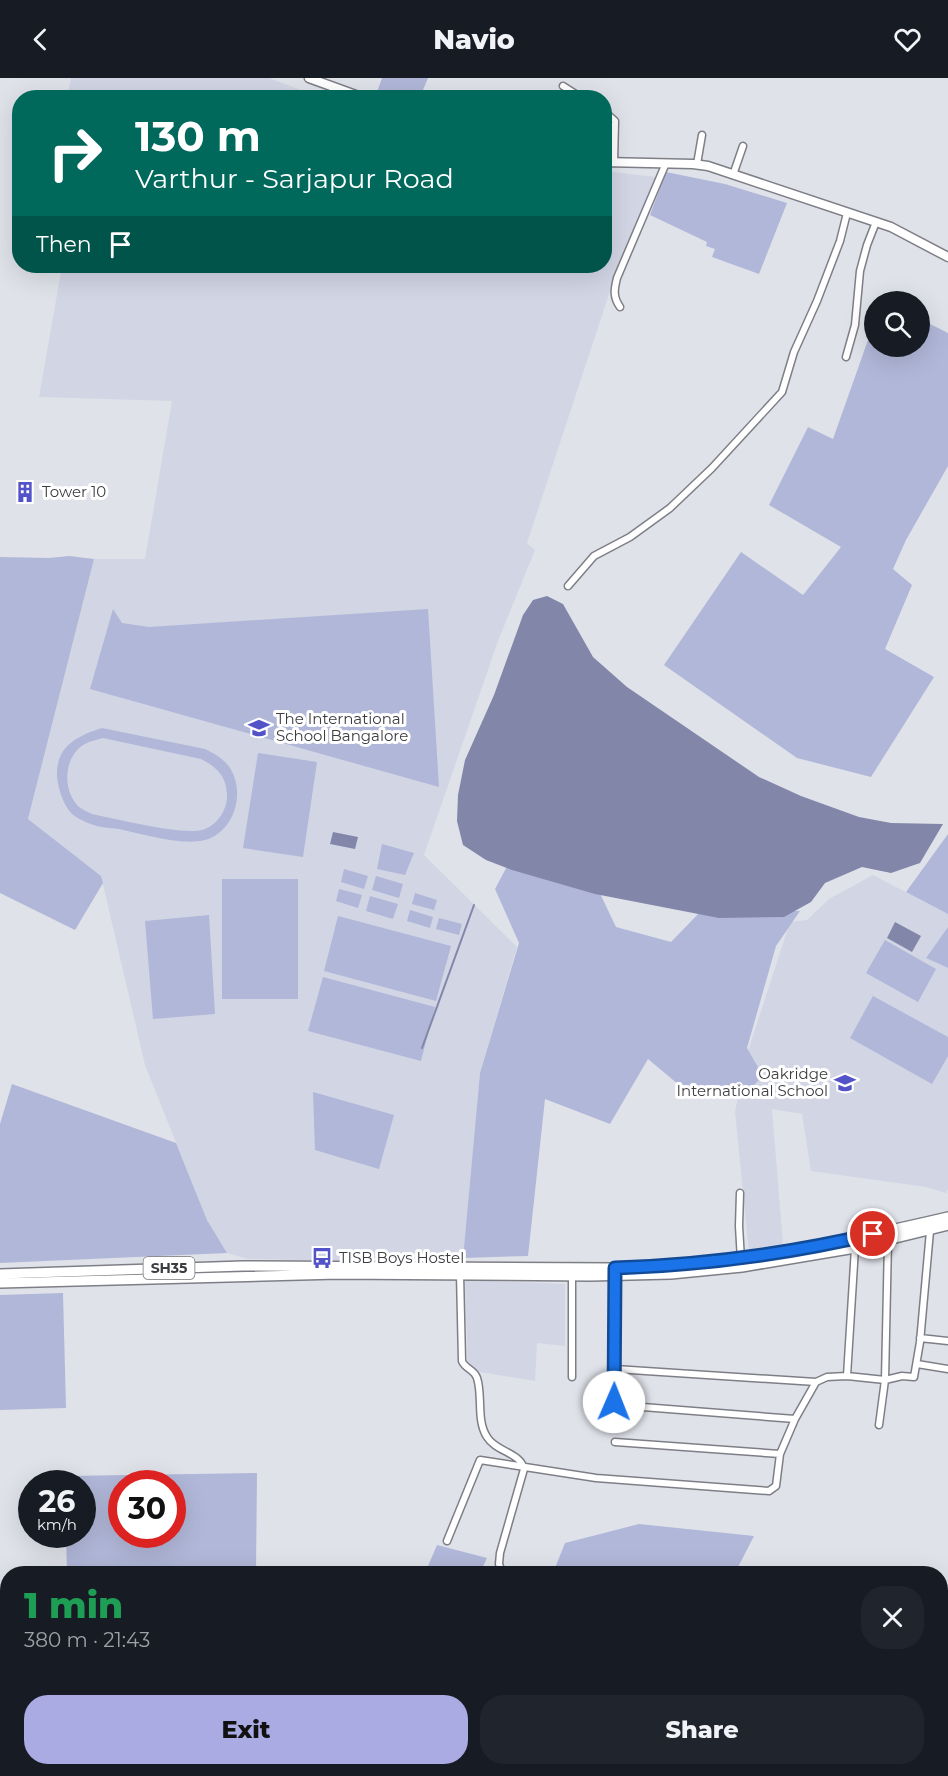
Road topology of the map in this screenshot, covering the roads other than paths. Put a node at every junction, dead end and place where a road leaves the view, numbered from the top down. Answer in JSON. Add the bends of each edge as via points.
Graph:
{"nodes":[{"id":1,"x":309,"y":78,"type":"edge"},
{"id":2,"x":563,"y":86,"type":"dead end"},
{"id":3,"x":342,"y":90,"type":"edge"},
{"id":4,"x":569,"y":90,"type":"edge"},
{"id":5,"x":612,"y":118,"type":"edge"},
{"id":6,"x":702,"y":135,"type":"dead end"},
{"id":7,"x":743,"y":146,"type":"dead end"},
{"id":8,"x":614,"y":163,"type":"joint"},
{"id":9,"x":666,"y":163,"type":"junction"},
{"id":10,"x":697,"y":165,"type":"junction"},
{"id":11,"x":733,"y":175,"type":"junction"},
{"id":12,"x":847,"y":213,"type":"junction"},
{"id":13,"x":876,"y":222,"type":"junction"},
{"id":14,"x":948,"y":257,"type":"edge"},
{"id":15,"x":620,"y":307,"type":"dead end"},
{"id":16,"x":846,"y":357,"type":"dead end"},
{"id":17,"x":568,"y":586,"type":"dead end"},
{"id":18,"x":740,"y":1193,"type":"dead end"},
{"id":19,"x":948,"y":1217,"type":"edge"},
{"id":20,"x":948,"y":1225,"type":"edge"},
{"id":21,"x":930,"y":1231,"type":"junction"},
{"id":22,"x":888,"y":1241,"type":"junction"},
{"id":23,"x":855,"y":1248,"type":"junction"},
{"id":24,"x":742,"y":1263,"type":"junction"},
{"id":25,"x":615,"y":1272,"type":"junction"},
{"id":26,"x":0,"y":1274,"type":"edge"},
{"id":27,"x":460,"y":1274,"type":"junction"},
{"id":28,"x":572,"y":1276,"type":"junction"},
{"id":29,"x":0,"y":1283,"type":"edge"},
{"id":30,"x":920,"y":1338,"type":"junction"},
{"id":31,"x":948,"y":1341,"type":"edge"},
{"id":32,"x":917,"y":1364,"type":"junction"},
{"id":33,"x":615,"y":1369,"type":"junction"},
{"id":34,"x":948,"y":1369,"type":"edge"},
{"id":35,"x":847,"y":1376,"type":"junction"},
{"id":36,"x":572,"y":1377,"type":"dead end"},
{"id":37,"x":885,"y":1380,"type":"junction"},
{"id":38,"x":816,"y":1382,"type":"junction"},
{"id":39,"x":795,"y":1419,"type":"junction"},
{"id":40,"x":879,"y":1425,"type":"dead end"},
{"id":41,"x":615,"y":1442,"type":"dead end"},
{"id":42,"x":780,"y":1454,"type":"junction"},
{"id":43,"x":524,"y":1467,"type":"junction"},
{"id":44,"x":447,"y":1541,"type":"dead end"},
{"id":45,"x":500,"y":1566,"type":"edge"}],
"edges":[{"from":1,"to":3,"type":"street"},
{"from":2,"to":4,"type":"street"},
{"from":5,"to":8,"type":"street"},
{"from":6,"to":10,"type":"street"},
{"from":7,"to":11,"type":"street"},
{"from":8,"to":9,"type":"street"},
{"from":9,"to":10,"type":"street"},
{"from":9,"to":15,"type":"street","via":[[617,278],[615,301]]},
{"from":10,"to":11,"type":"street"},
{"from":11,"to":12,"type":"street"},
{"from":12,"to":13,"type":"street"},
{"from":12,"to":17,"type":"street","via":[[782,392],[670,508],[630,537],[594,556]]},
{"from":13,"to":14,"type":"street"},
{"from":13,"to":16,"type":"street","via":[[860,271],[855,325]]},
{"from":18,"to":24,"type":"street"},
{"from":19,"to":24,"type":"main road","number":"SH35"},
{"from":20,"to":21,"type":"main road","number":"SH35"},
{"from":21,"to":22,"type":"main road","number":"SH35"},
{"from":21,"to":30,"type":"street"},
{"from":22,"to":23,"type":"main road","number":"SH35"},
{"from":22,"to":37,"type":"street"},
{"from":23,"to":24,"type":"main road","number":"SH35"},
{"from":23,"to":35,"type":"street"},
{"from":24,"to":25,"type":"main road","number":"SH35","via":[[683,1273]]},
{"from":25,"to":26,"type":"main road","number":"SH35","via":[[243,1266]]},
{"from":25,"to":28,"type":"main road","number":"SH35"},
{"from":25,"to":33,"type":"street"},
{"from":27,"to":28,"type":"main road","number":"SH35"},
{"from":27,"to":29,"type":"main road","number":"SH35","via":[[244,1275]]},
{"from":27,"to":43,"type":"street","via":[[462,1361],[477,1378],[483,1429],[492,1444],[520,1460]]},
{"from":28,"to":36,"type":"street"},
{"from":30,"to":31,"type":"street"},
{"from":30,"to":32,"type":"street"},
{"from":32,"to":34,"type":"street"},
{"from":32,"to":37,"type":"street","via":[[914,1377]]},
{"from":33,"to":38,"type":"street"},
{"from":33,"to":39,"type":"street","via":[[616,1404]]},
{"from":35,"to":37,"type":"street"},
{"from":35,"to":38,"type":"street"},
{"from":37,"to":40,"type":"street"},
{"from":38,"to":39,"type":"street"},
{"from":39,"to":42,"type":"street"},
{"from":41,"to":42,"type":"street"},
{"from":42,"to":43,"type":"street","via":[[776,1486],[769,1491],[596,1478]]},
{"from":43,"to":44,"type":"street","via":[[480,1460]]},
{"from":43,"to":45,"type":"street","via":[[500,1552]]}]}
